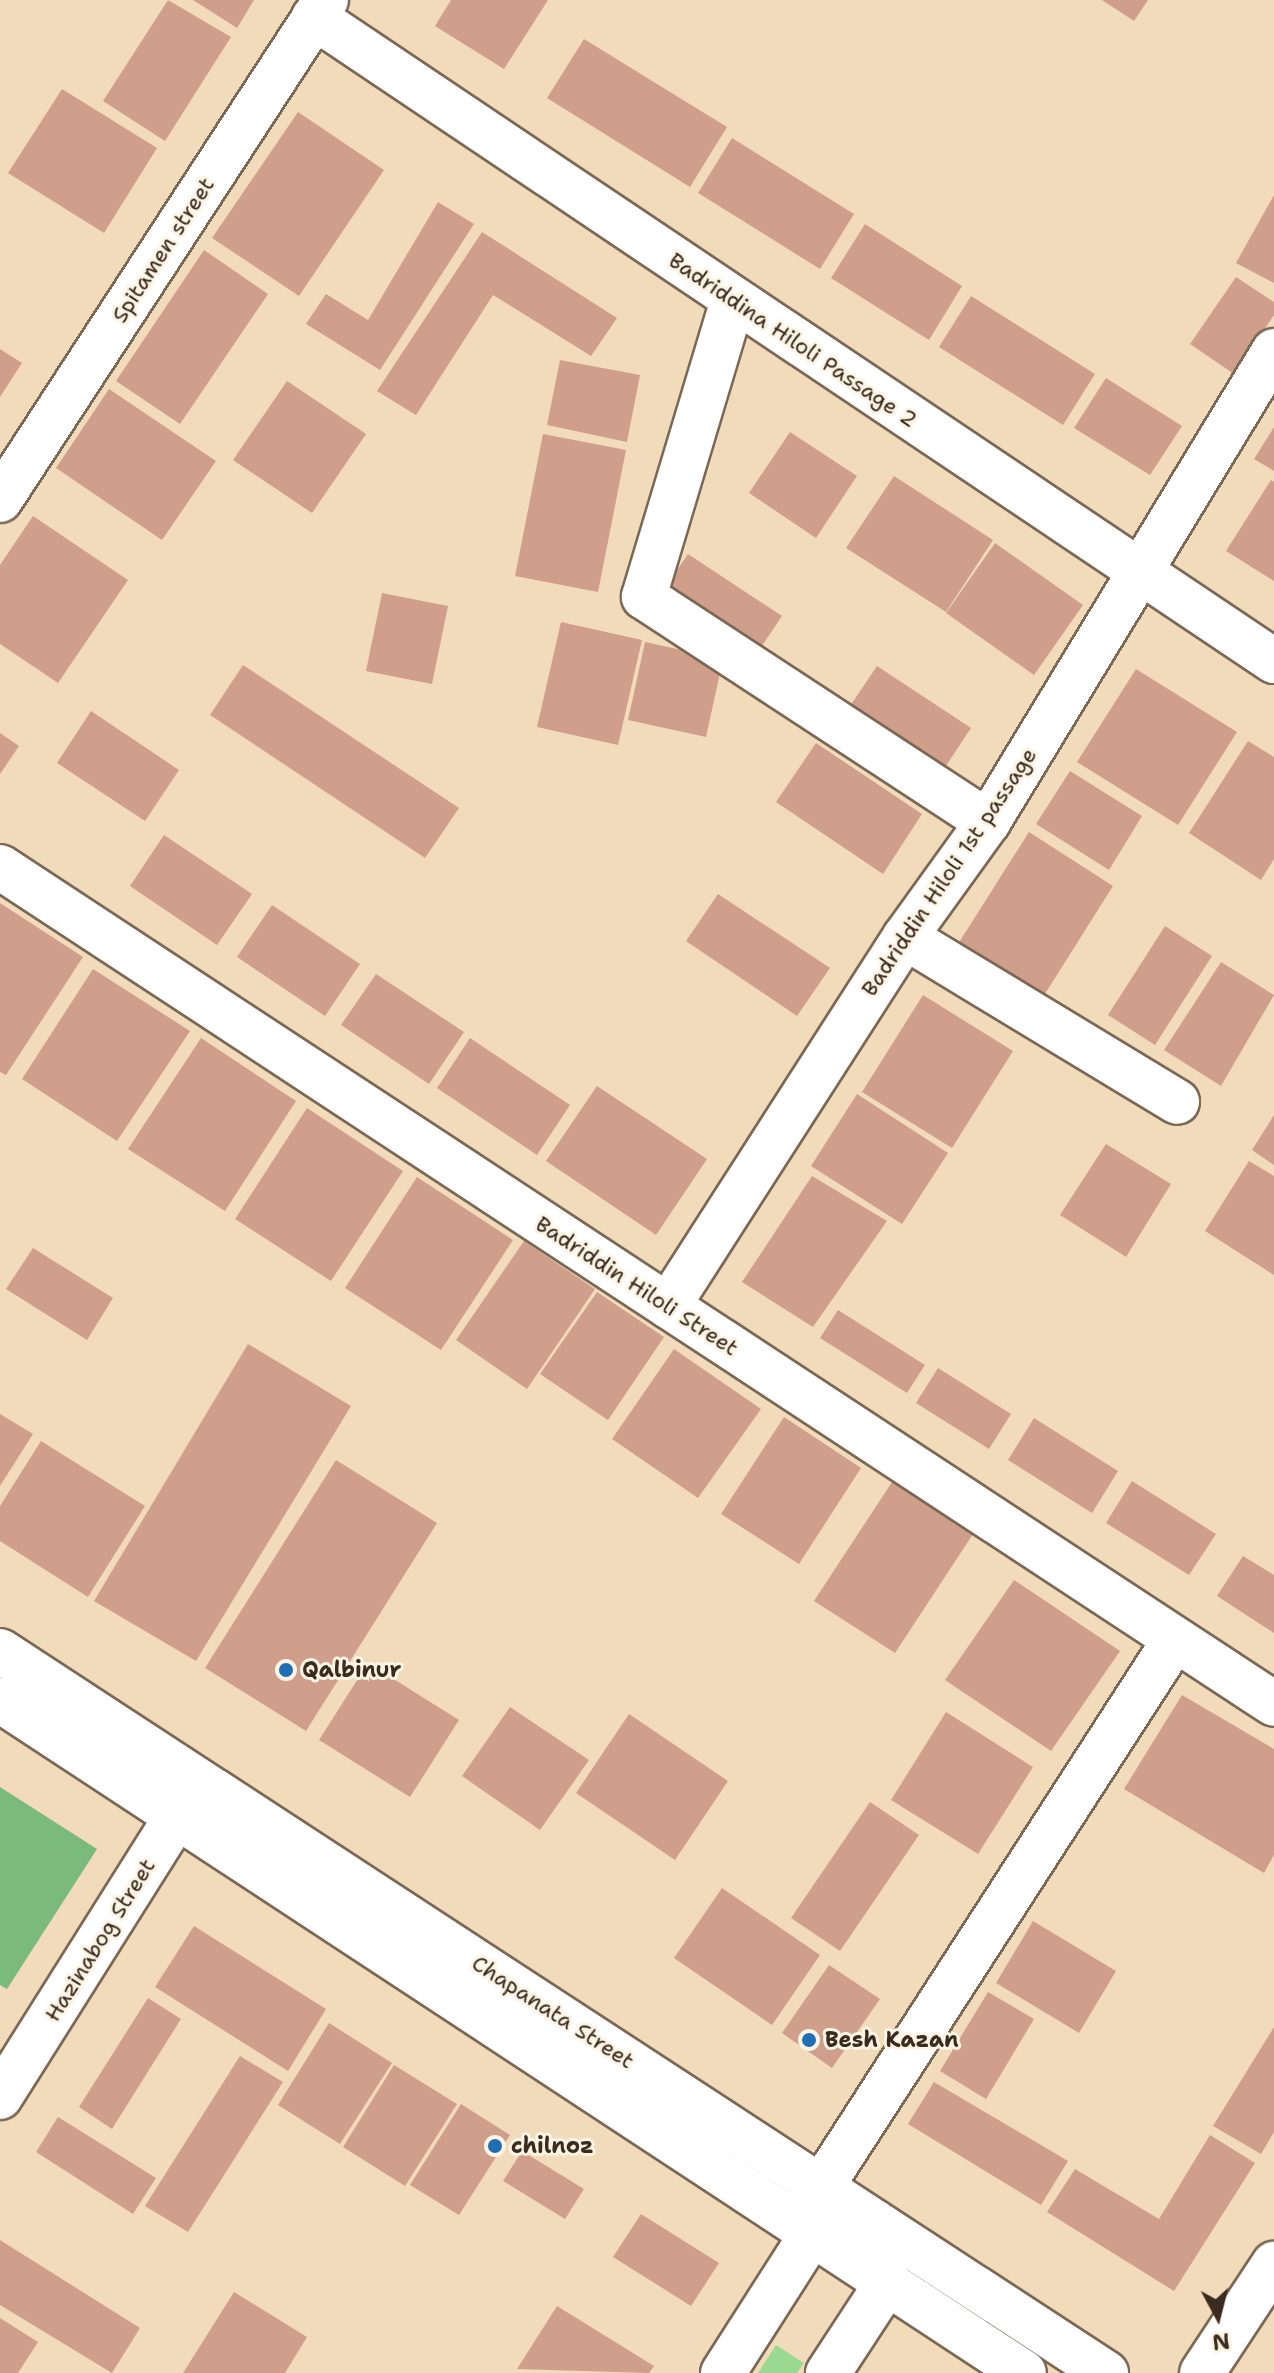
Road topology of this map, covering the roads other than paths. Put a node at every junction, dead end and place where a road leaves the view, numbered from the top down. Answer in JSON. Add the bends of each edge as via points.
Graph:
{"nodes":[{"id":1,"x":320,"y":9,"type":"edge"},
{"id":2,"x":733,"y":300,"type":"junction"},
{"id":3,"x":1274,"y":351,"type":"edge"},
{"id":4,"x":0,"y":500,"type":"edge"},
{"id":5,"x":1137,"y":573,"type":"junction"},
{"id":6,"x":1274,"y":661,"type":"edge"},
{"id":7,"x":988,"y":822,"type":"junction"},
{"id":8,"x":0,"y":867,"type":"edge"},
{"id":9,"x":905,"y":937,"type":"junction"},
{"id":10,"x":1177,"y":1102,"type":"dead end"},
{"id":11,"x":668,"y":1306,"type":"junction"},
{"id":12,"x":1174,"y":1641,"type":"junction"},
{"id":13,"x":0,"y":1651,"type":"edge"},
{"id":14,"x":0,"y":1700,"type":"edge"},
{"id":15,"x":1274,"y":1704,"type":"edge"},
{"id":16,"x":189,"y":1799,"type":"junction"},
{"id":17,"x":0,"y":2097,"type":"edge"},
{"id":18,"x":821,"y":2187,"type":"junction"},
{"id":19,"x":874,"y":2222,"type":"junction"},
{"id":20,"x":805,"y":2229,"type":"junction"},
{"id":21,"x":1274,"y":2264,"type":"edge"},
{"id":22,"x":887,"y":2283,"type":"junction"},
{"id":23,"x":723,"y":2373,"type":"edge"},
{"id":24,"x":828,"y":2373,"type":"edge"},
{"id":25,"x":1024,"y":2373,"type":"edge"},
{"id":26,"x":1106,"y":2373,"type":"edge"},
{"id":27,"x":1202,"y":2373,"type":"edge"}],
"edges":[{"from":1,"to":2,"type":"street","name":"Badriddina Hiloli Passage 2"},
{"from":1,"to":4,"type":"street","name":"Spitamen street"},
{"from":2,"to":5,"type":"street","name":"Badriddina Hiloli Passage 2"},
{"from":2,"to":7,"type":"street","via":[[644,597]]},
{"from":3,"to":5,"type":"street","name":"Badriddin Hiloli 1st passage"},
{"from":5,"to":6,"type":"street","name":"Badriddina Hiloli Passage 2"},
{"from":5,"to":7,"type":"street","name":"Badriddin Hiloli 1st passage"},
{"from":7,"to":9,"type":"street","name":"Badriddin Hiloli 1st passage"},
{"from":8,"to":11,"type":"street","name":"Badriddin Hiloli Street"},
{"from":9,"to":10,"type":"street"},
{"from":9,"to":11,"type":"street","name":"Badriddin Hiloli 1st passage"},
{"from":11,"to":12,"type":"street","name":"Badriddin Hiloli Street"},
{"from":12,"to":15,"type":"street","name":"Badriddin Hiloli Street"},
{"from":12,"to":18,"type":"street"},
{"from":13,"to":16,"type":"street","name":"Chapanata Street"},
{"from":14,"to":16,"type":"street","name":"Chapanata Street"},
{"from":16,"to":17,"type":"street","name":"Hazinabog Street"},
{"from":16,"to":18,"type":"street","name":"Chapanata Street"},
{"from":16,"to":20,"type":"street","name":"Chapanata Street"},
{"from":18,"to":19,"type":"street","name":"Chapanata Street"},
{"from":18,"to":20,"type":"street"},
{"from":19,"to":20,"type":"street"},
{"from":19,"to":22,"type":"street"},
{"from":19,"to":26,"type":"street","name":"Chapanata Street"},
{"from":20,"to":22,"type":"street","name":"Chapanata Street"},
{"from":20,"to":23,"type":"street"},
{"from":21,"to":27,"type":"street"},
{"from":22,"to":24,"type":"street"},
{"from":22,"to":25,"type":"street","name":"Chapanata Street"}]}
